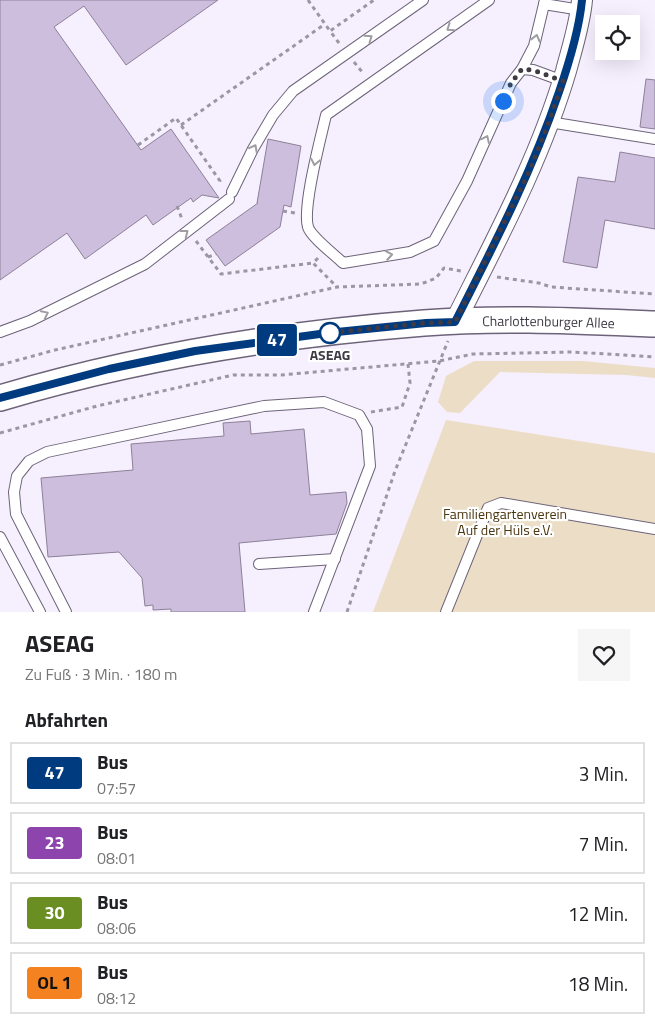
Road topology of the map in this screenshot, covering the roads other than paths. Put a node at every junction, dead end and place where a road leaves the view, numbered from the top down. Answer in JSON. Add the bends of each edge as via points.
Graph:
{"nodes":[{"id":1,"x":423,"y":0,"type":"edge"},
{"id":2,"x":490,"y":0,"type":"edge"},
{"id":3,"x":545,"y":2,"type":"edge"},
{"id":4,"x":582,"y":5,"type":"edge"},
{"id":5,"x":522,"y":69,"type":"junction"},
{"id":6,"x":563,"y":81,"type":"junction"},
{"id":7,"x":549,"y":122,"type":"junction"},
{"id":8,"x":655,"y":139,"type":"edge"},
{"id":9,"x":455,"y":322,"type":"junction"},
{"id":10,"x":655,"y":324,"type":"edge"},
{"id":11,"x":0,"y":332,"type":"edge"},
{"id":12,"x":0,"y":398,"type":"edge"},
{"id":13,"x":655,"y":529,"type":"edge"},
{"id":14,"x":0,"y":537,"type":"edge"},
{"id":15,"x":335,"y":559,"type":"junction"},
{"id":16,"x":259,"y":564,"type":"dead end"},
{"id":17,"x":40,"y":612,"type":"edge"},
{"id":18,"x":66,"y":612,"type":"edge"},
{"id":19,"x":314,"y":612,"type":"edge"},
{"id":20,"x":446,"y":612,"type":"edge"}],
"edges":[{"from":11,"to":1,"type":"lane","one_way":true,"via":[[30,321],[145,264],[231,196],[273,115],[293,91]]},
{"from":2,"to":5,"type":"lane","one_way":true,"via":[[326,115],[307,208],[308,227],[344,263],[410,252],[434,240],[467,181],[511,83]]},
{"from":3,"to":4,"type":"lane"},
{"from":5,"to":3,"type":"lane","one_way":true,"via":[[534,46]]},
{"from":4,"to":6,"type":"street"},
{"from":5,"to":6,"type":"lane"},
{"from":6,"to":7,"type":"street"},
{"from":7,"to":8,"type":"lane"},
{"from":7,"to":9,"type":"street","via":[[529,172]]},
{"from":9,"to":10,"type":"street","name":"Charlottenburger Allee","via":[[527,320]]},
{"from":9,"to":12,"type":"street","name":"Charlottenburger Allee","via":[[327,333],[195,351],[109,369]]},
{"from":13,"to":20,"type":"lane","via":[[501,503],[488,508]]},
{"from":14,"to":17,"type":"lane"},
{"from":15,"to":16,"type":"lane"},
{"from":15,"to":18,"type":"lane","via":[[370,466],[367,429],[359,416],[324,402],[264,406],[47,452],[29,461],[17,476],[14,492],[16,514]]},
{"from":15,"to":19,"type":"lane"}]}
